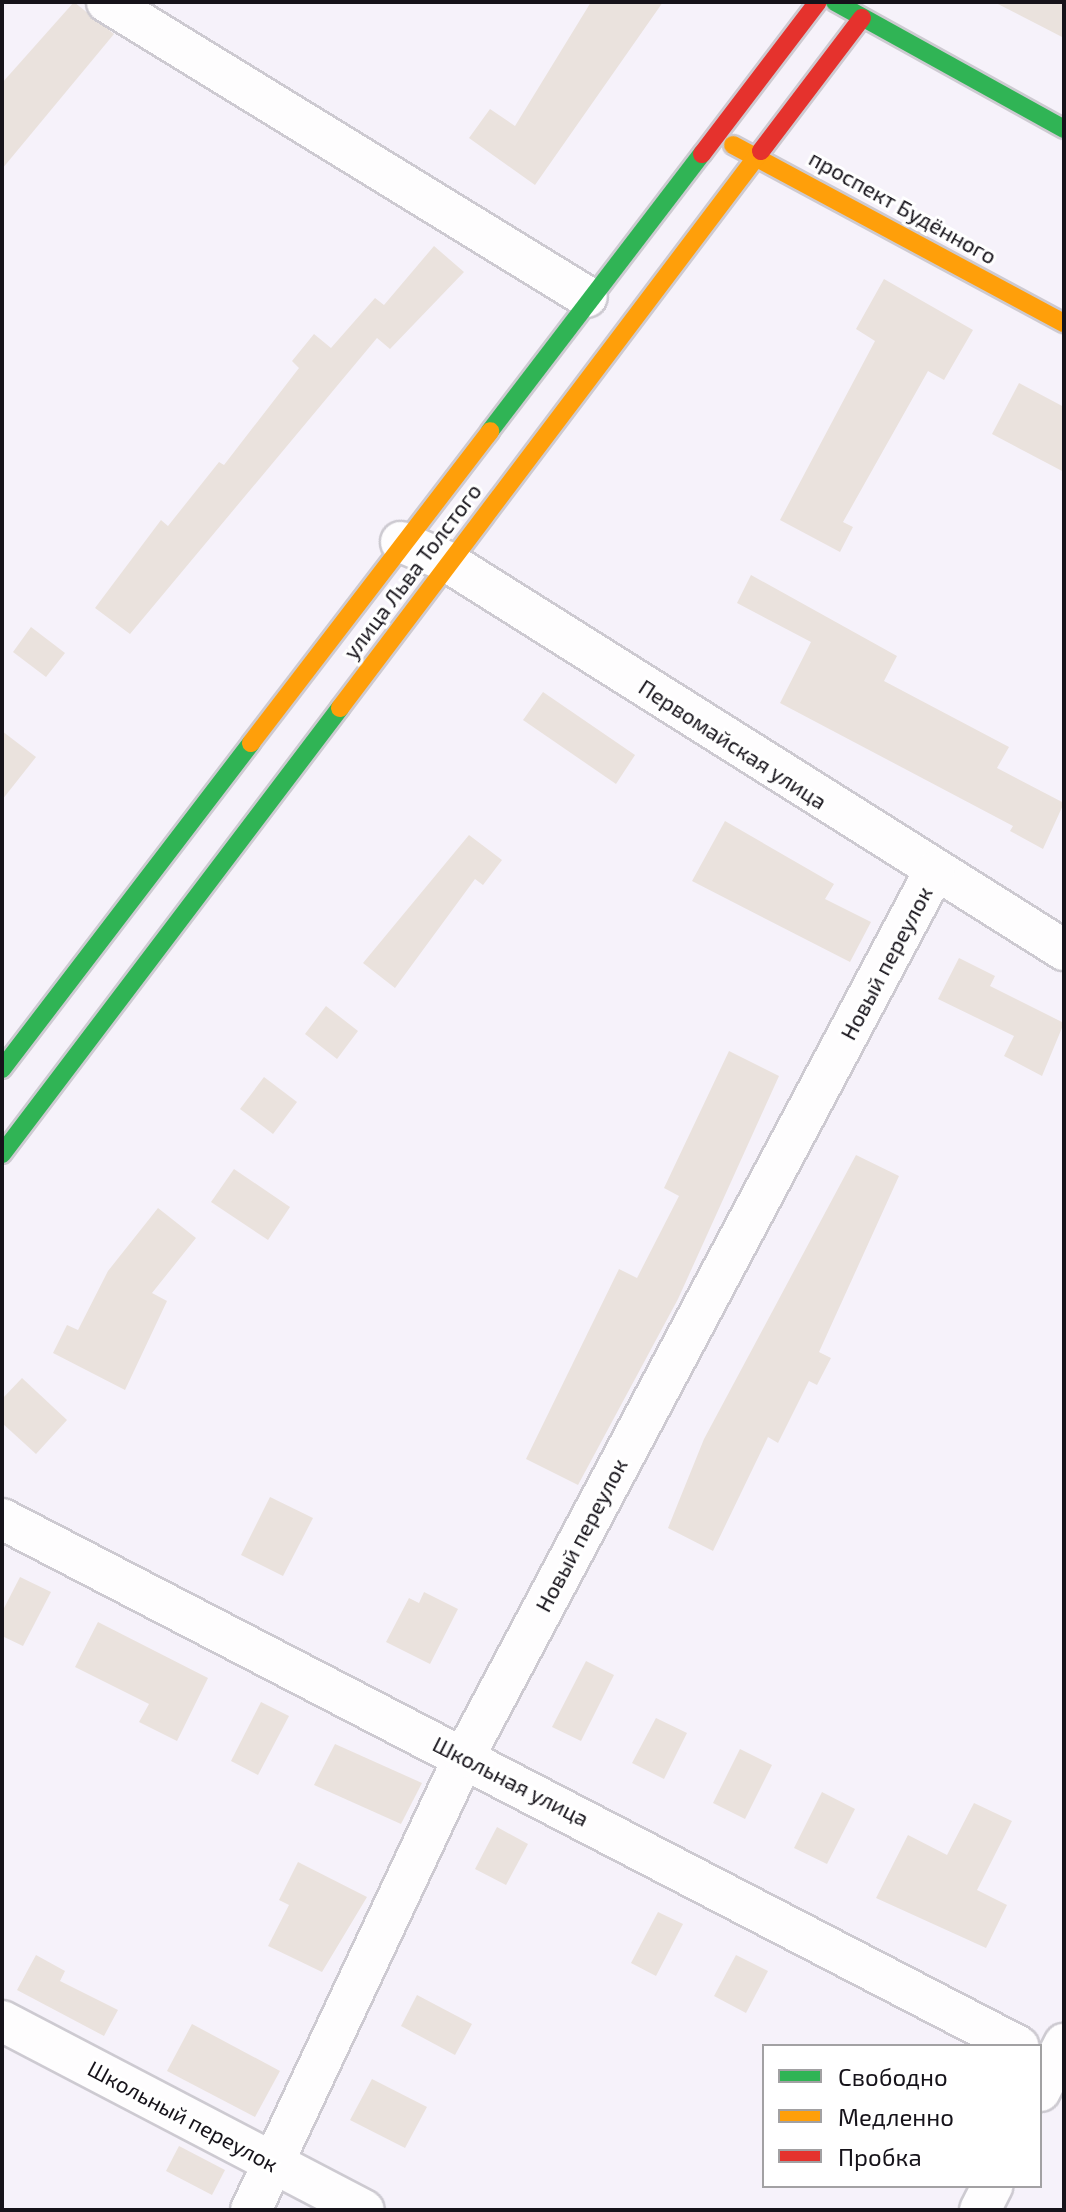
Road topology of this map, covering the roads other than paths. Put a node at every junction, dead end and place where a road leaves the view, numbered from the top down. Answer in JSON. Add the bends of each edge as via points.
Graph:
{"nodes":[{"id":1,"x":107,"y":2,"type":"edge"},
{"id":2,"x":818,"y":2,"type":"edge"},
{"id":3,"x":835,"y":2,"type":"edge"},
{"id":4,"x":862,"y":18,"type":"junction"},
{"id":5,"x":1064,"y":129,"type":"edge"},
{"id":6,"x":716,"y":138,"type":"junction"},
{"id":7,"x":758,"y":156,"type":"junction"},
{"id":8,"x":587,"y":297,"type":"junction"},
{"id":9,"x":1064,"y":323,"type":"edge"},
{"id":10,"x":401,"y":542,"type":"junction"},
{"id":11,"x":448,"y":562,"type":"junction"},
{"id":12,"x":934,"y":872,"type":"junction"},
{"id":13,"x":1064,"y":950,"type":"edge"},
{"id":14,"x":2,"y":1069,"type":"edge"},
{"id":15,"x":2,"y":1154,"type":"edge"},
{"id":16,"x":2,"y":1519,"type":"edge"},
{"id":17,"x":464,"y":1757,"type":"junction"},
{"id":18,"x":2,"y":2021,"type":"edge"},
{"id":19,"x":1014,"y":2044,"type":"edge"},
{"id":20,"x":275,"y":2164,"type":"junction"},
{"id":21,"x":991,"y":2188,"type":"edge"},
{"id":22,"x":251,"y":2210,"type":"edge"},
{"id":23,"x":364,"y":2210,"type":"edge"},
{"id":24,"x":980,"y":2210,"type":"edge"}],
"edges":[{"from":1,"to":8,"type":"street"},
{"from":2,"to":6,"type":"main road","name":"улица Льва Толстого"},
{"from":3,"to":4,"type":"main road"},
{"from":4,"to":5,"type":"main road"},
{"from":4,"to":7,"type":"main road","name":"улица Льва Толстого"},
{"from":6,"to":7,"type":"main road","name":"проспект Будённого"},
{"from":6,"to":8,"type":"main road","name":"улица Льва Толстого"},
{"from":7,"to":9,"type":"main road","name":"проспект Будённого"},
{"from":7,"to":11,"type":"main road","name":"улица Льва Толстого"},
{"from":8,"to":10,"type":"main road","name":"улица Льва Толстого"},
{"from":10,"to":11,"type":"street","name":"Первомайская улица"},
{"from":10,"to":14,"type":"main road","name":"улица Льва Толстого"},
{"from":11,"to":12,"type":"street","name":"Первомайская улица"},
{"from":11,"to":15,"type":"main road","name":"улица Льва Толстого"},
{"from":12,"to":13,"type":"street","name":"Первомайская улица"},
{"from":12,"to":17,"type":"street","name":"Новый переулок"},
{"from":16,"to":17,"type":"street","name":"Школьная улица"},
{"from":17,"to":19,"type":"street","name":"Школьная улица"},
{"from":17,"to":20,"type":"street","name":"Новый переулок"},
{"from":18,"to":20,"type":"street","name":"Школьный переулок"},
{"from":20,"to":22,"type":"street","name":"Новый переулок"},
{"from":20,"to":23,"type":"street","name":"Школьный переулок"},
{"from":21,"to":24,"type":"street"}]}
